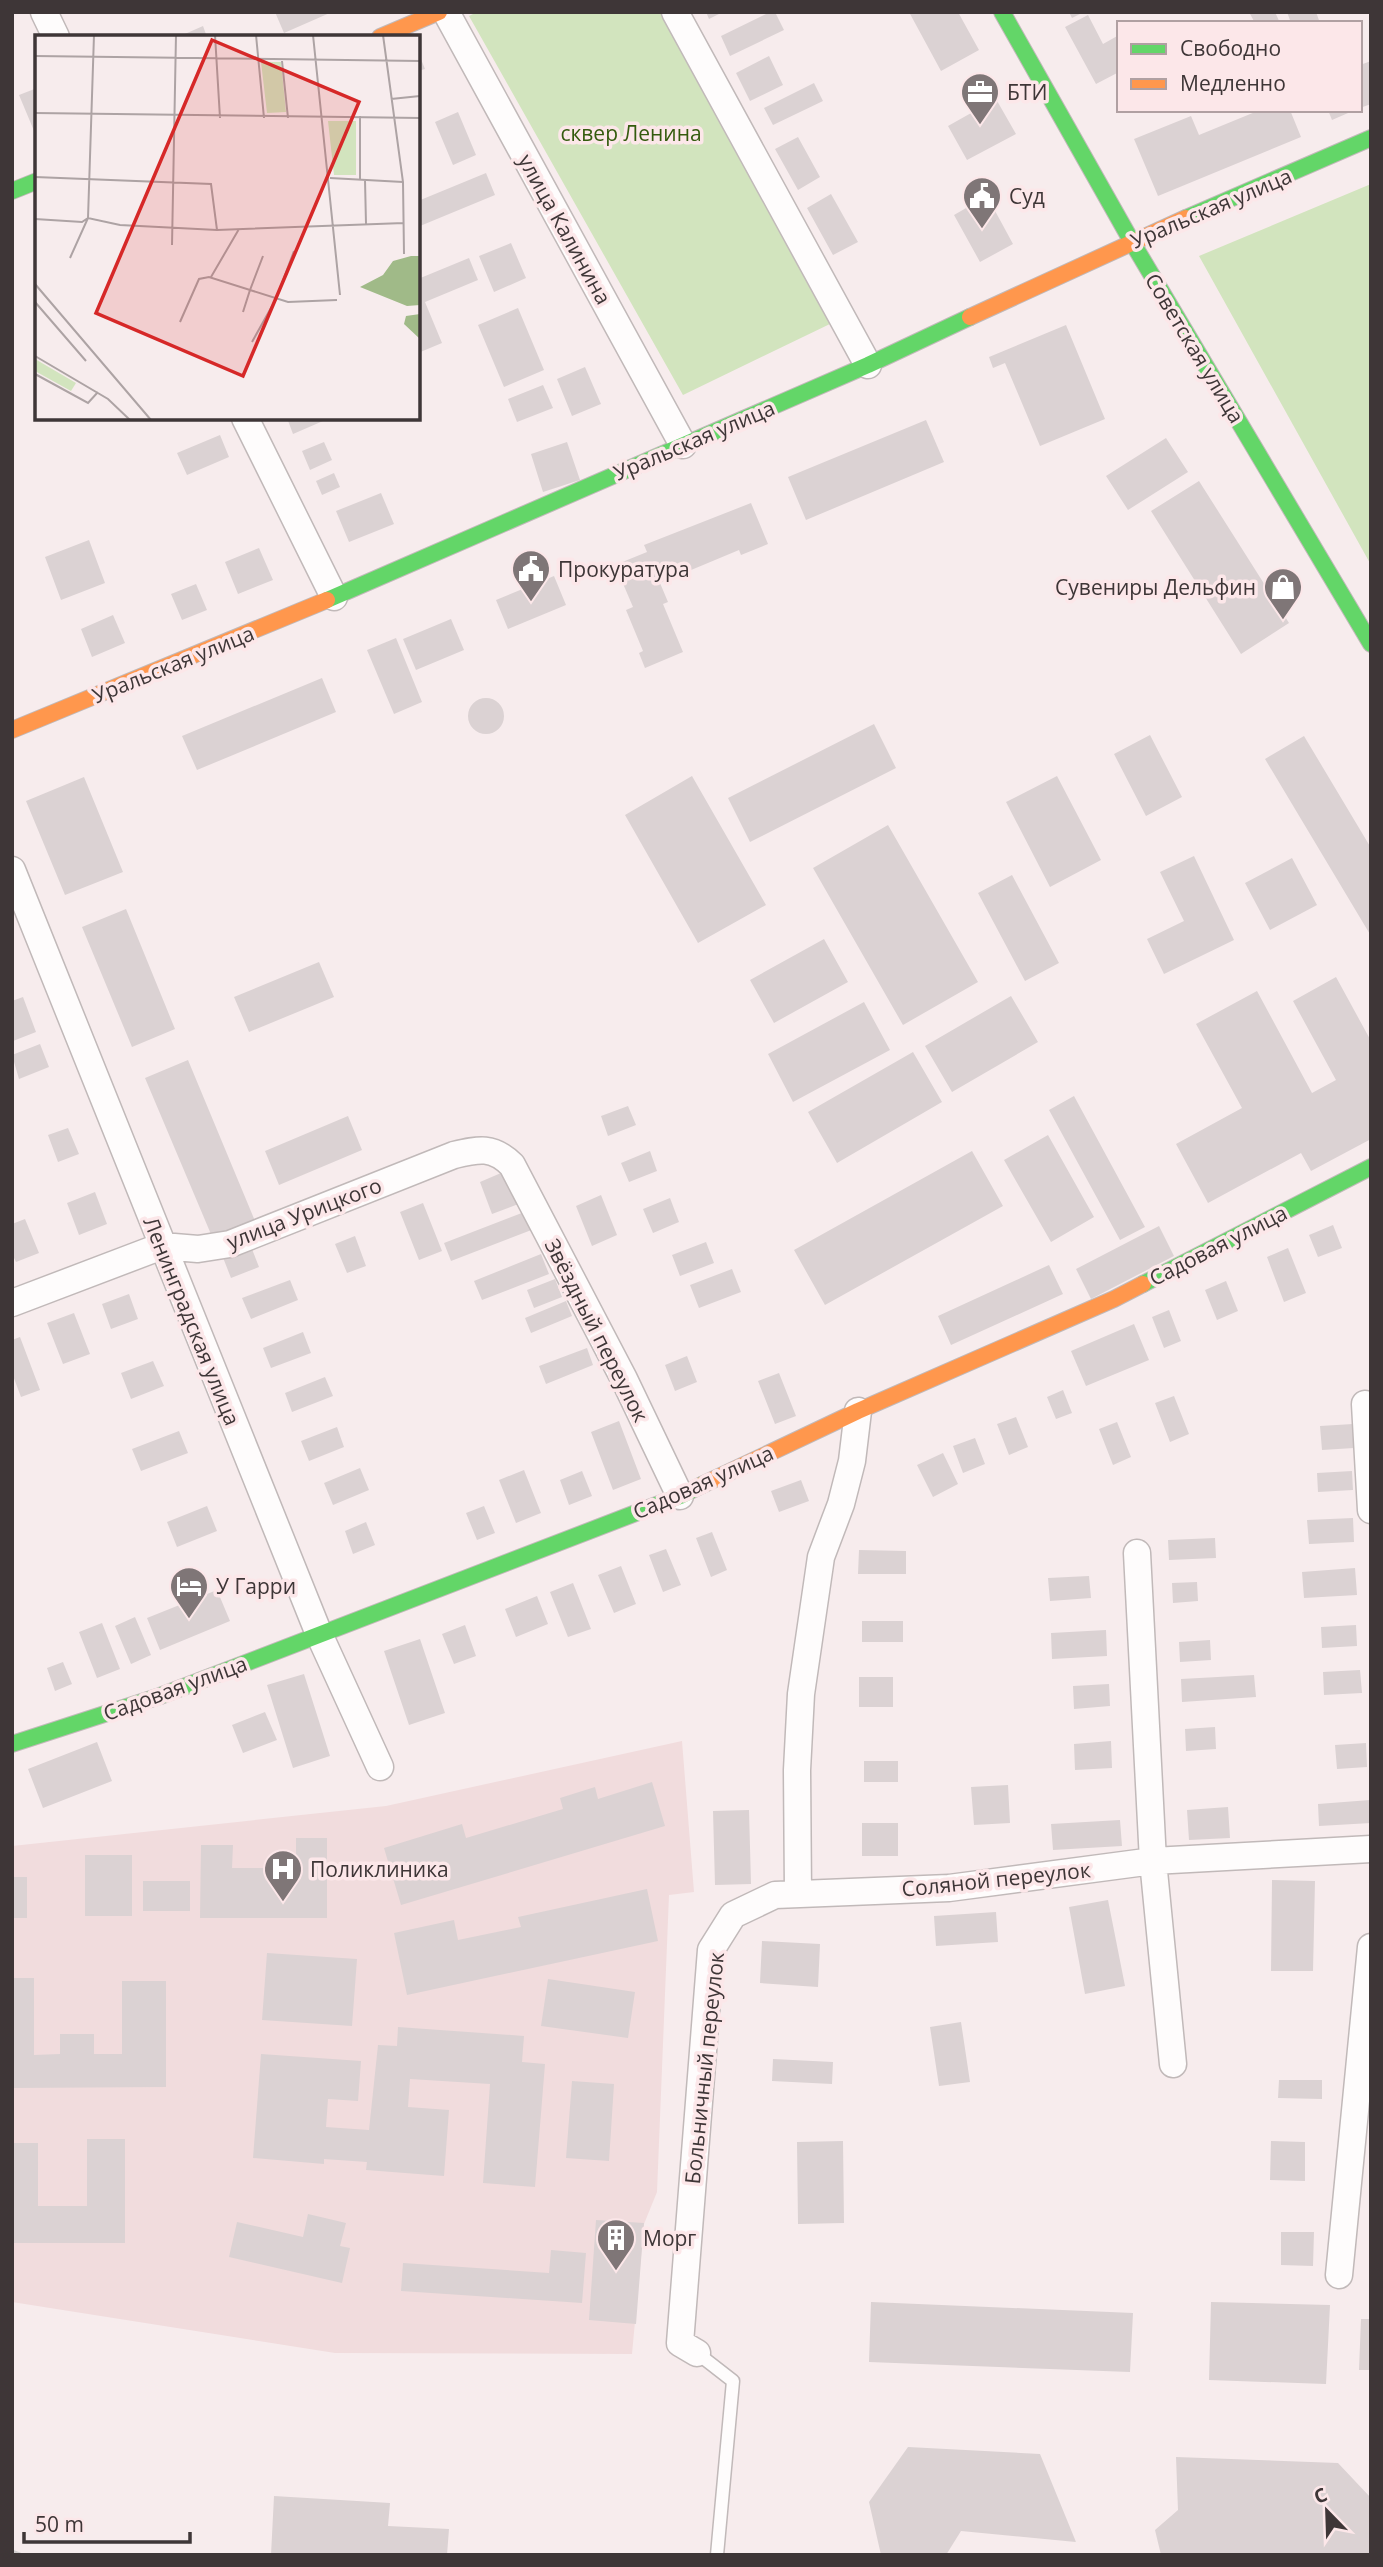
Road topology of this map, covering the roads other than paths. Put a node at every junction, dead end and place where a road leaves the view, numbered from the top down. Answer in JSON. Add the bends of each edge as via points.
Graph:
{"nodes":[{"id":1,"x":44,"y":12,"type":"edge"},
{"id":2,"x":439,"y":12,"type":"edge"},
{"id":3,"x":446,"y":12,"type":"edge"},
{"id":4,"x":675,"y":12,"type":"edge"},
{"id":5,"x":1003,"y":12,"type":"edge"},
{"id":6,"x":55,"y":35,"type":"edge"},
{"id":7,"x":385,"y":35,"type":"edge"},
{"id":8,"x":1371,"y":138,"type":"edge"},
{"id":9,"x":35,"y":182,"type":"edge"},
{"id":10,"x":12,"y":191,"type":"edge"},
{"id":11,"x":1132,"y":242,"type":"junction"},
{"id":12,"x":868,"y":365,"type":"junction"},
{"id":13,"x":246,"y":420,"type":"edge"},
{"id":14,"x":684,"y":445,"type":"junction"},
{"id":15,"x":334,"y":597,"type":"junction"},
{"id":16,"x":1371,"y":644,"type":"edge"},
{"id":17,"x":12,"y":730,"type":"edge"},
{"id":18,"x":12,"y":870,"type":"edge"},
{"id":19,"x":512,"y":1165,"type":"joint"},
{"id":20,"x":1371,"y":1167,"type":"edge"},
{"id":21,"x":162,"y":1246,"type":"junction"},
{"id":22,"x":12,"y":1303,"type":"edge"},
{"id":23,"x":1365,"y":1404,"type":"dead end"},
{"id":24,"x":858,"y":1411,"type":"junction"},
{"id":25,"x":680,"y":1496,"type":"junction"},
{"id":26,"x":1371,"y":1510,"type":"edge"},
{"id":27,"x":1137,"y":1553,"type":"dead end"},
{"id":28,"x":319,"y":1634,"type":"junction"},
{"id":29,"x":12,"y":1744,"type":"edge"},
{"id":30,"x":380,"y":1767,"type":"dead end"},
{"id":31,"x":1371,"y":1849,"type":"edge"},
{"id":32,"x":1153,"y":1861,"type":"junction"},
{"id":33,"x":797,"y":1893,"type":"junction"},
{"id":34,"x":1371,"y":1947,"type":"edge"},
{"id":35,"x":1172,"y":2064,"type":"dead end"},
{"id":36,"x":1339,"y":2275,"type":"dead end"},
{"id":37,"x":697,"y":2353,"type":"joint"},
{"id":38,"x":717,"y":2555,"type":"edge"}],
"edges":[{"from":1,"to":6,"type":"street"},
{"from":2,"to":7,"type":"street"},
{"from":3,"to":14,"type":"street","name":"улица Калинина"},
{"from":4,"to":12,"type":"street"},
{"from":5,"to":11,"type":"street","name":"Советская улица"},
{"from":8,"to":11,"type":"street","name":"Уральская улица"},
{"from":9,"to":10,"type":"street"},
{"from":11,"to":12,"type":"street","name":"Уральская улица"},
{"from":11,"to":16,"type":"street","name":"Советская улица"},
{"from":12,"to":14,"type":"street","name":"Уральская улица"},
{"from":13,"to":15,"type":"street"},
{"from":14,"to":15,"type":"street","name":"Уральская улица"},
{"from":15,"to":17,"type":"street","name":"Уральская улица"},
{"from":18,"to":21,"type":"street","name":"Ленинградская улица"},
{"from":19,"to":21,"type":"street","name":"улица Урицкого","via":[[500,1154],[477,1149],[230,1244],[198,1249]]},
{"from":19,"to":25,"type":"street","name":"Звёздный переулок"},
{"from":20,"to":24,"type":"street","name":"Садовая улица","via":[[1114,1298]]},
{"from":21,"to":22,"type":"street","name":"улица Урицкого"},
{"from":21,"to":28,"type":"street","name":"Ленинградская улица"},
{"from":23,"to":26,"type":"street"},
{"from":24,"to":25,"type":"street","name":"Садовая улица"},
{"from":24,"to":33,"type":"street","via":[[852,1461],[821,1557],[801,1694]]},
{"from":25,"to":28,"type":"street","name":"Садовая улица"},
{"from":27,"to":32,"type":"street"},
{"from":28,"to":29,"type":"street","name":"Садовая улица","via":[[160,1696]]},
{"from":28,"to":30,"type":"street","name":"Ленинградская улица"},
{"from":31,"to":32,"type":"street","name":"Соляной переулок"},
{"from":32,"to":33,"type":"street","name":"Соляной переулок","via":[[949,1888]]},
{"from":32,"to":35,"type":"street"},
{"from":33,"to":37,"type":"street","name":"Больничный переулок","via":[[775,1895],[733,1915],[711,1950],[680,2343]]},
{"from":34,"to":36,"type":"street"},
{"from":37,"to":38,"type":"lane","via":[[733,2381]]}]}
